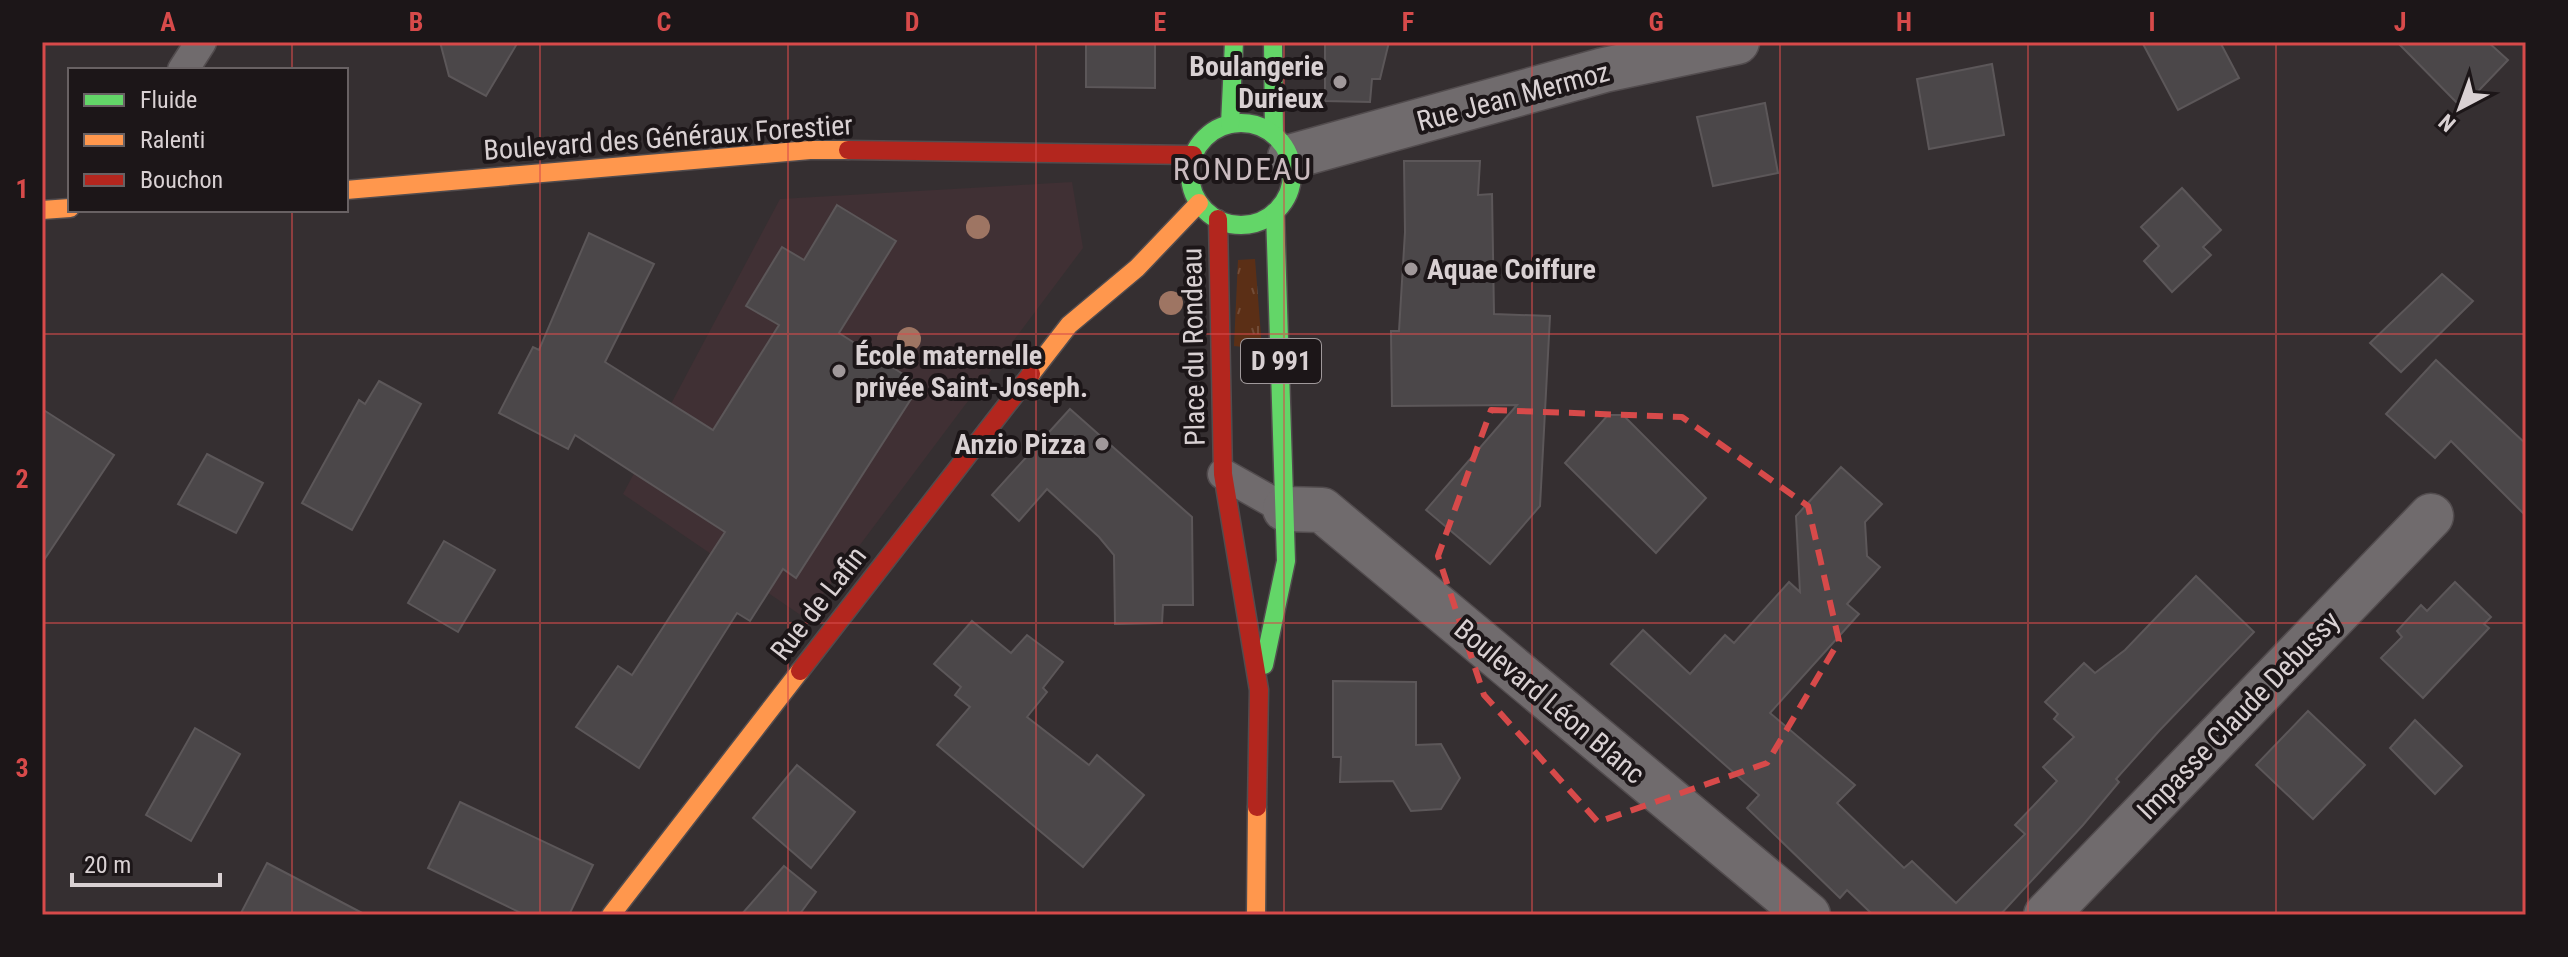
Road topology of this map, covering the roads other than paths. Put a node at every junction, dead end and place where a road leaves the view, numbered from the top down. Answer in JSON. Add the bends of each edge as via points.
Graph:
{"nodes":[{"id":1,"x":201,"y":42,"type":"edge"},
{"id":2,"x":1234,"y":42,"type":"edge"},
{"id":3,"x":1273,"y":42,"type":"edge"},
{"id":4,"x":1737,"y":42,"type":"edge"},
{"id":5,"x":184,"y":68,"type":"edge"},
{"id":6,"x":1230,"y":124,"type":"junction"},
{"id":7,"x":1282,"y":146,"type":"junction"},
{"id":8,"x":1090,"y":154,"type":"junction"},
{"id":9,"x":1193,"y":155,"type":"junction"},
{"id":10,"x":1148,"y":173,"type":"dead end"},
{"id":11,"x":348,"y":190,"type":"edge"},
{"id":12,"x":1190,"y":191,"type":"junction"},
{"id":13,"x":68,"y":208,"type":"edge"},
{"id":14,"x":42,"y":210,"type":"edge"},
{"id":15,"x":1275,"y":212,"type":"junction"},
{"id":16,"x":1218,"y":219,"type":"junction"},
{"id":17,"x":1069,"y":325,"type":"joint"},
{"id":18,"x":1223,"y":474,"type":"junction"},
{"id":19,"x":1285,"y":509,"type":"junction"},
{"id":20,"x":2431,"y":516,"type":"dead end"},
{"id":21,"x":1259,"y":690,"type":"junction"},
{"id":22,"x":611,"y":915,"type":"edge"},
{"id":23,"x":1256,"y":915,"type":"edge"},
{"id":24,"x":1808,"y":915,"type":"edge"},
{"id":25,"x":2046,"y":915,"type":"edge"}],
"edges":[{"from":1,"to":5,"type":"lane"},
{"from":2,"to":6,"type":"street"},
{"from":3,"to":7,"type":"street"},
{"from":4,"to":7,"type":"street","name":"Rue Jean Mermoz"},
{"from":6,"to":7,"type":"street","via":[[1246,122]]},
{"from":6,"to":9,"type":"street","via":[[1214,130]]},
{"from":7,"to":15,"type":"street","via":[[1291,187]]},
{"from":8,"to":9,"type":"street"},
{"from":8,"to":10,"type":"street"},
{"from":8,"to":11,"type":"street","name":"Boulevard des Généraux Forestier","via":[[810,150]]},
{"from":9,"to":12,"type":"street"},
{"from":12,"to":16,"type":"street","name":"Place du Rondeau"},
{"from":12,"to":17,"type":"street","name":"Place du Rondeau","via":[[1137,268]]},
{"from":13,"to":14,"type":"street"},
{"from":15,"to":16,"type":"street","name":"Place du Rondeau","via":[[1248,224]]},
{"from":15,"to":19,"type":"street","number":"D 991"},
{"from":16,"to":18,"type":"street","name":"Place du Rondeau","number":"D 991"},
{"from":17,"to":22,"type":"street","name":"Rue de Lafin"},
{"from":18,"to":19,"type":"lane"},
{"from":18,"to":21,"type":"street","number":"D 991"},
{"from":19,"to":21,"type":"street","number":"D 991","via":[[1286,561]]},
{"from":19,"to":24,"type":"street","name":"Boulevard Léon Blanc","via":[[1322,510]]},
{"from":20,"to":25,"type":"street","name":"Impasse Claude Debussy"},
{"from":21,"to":23,"type":"street","number":"D 991"}]}
